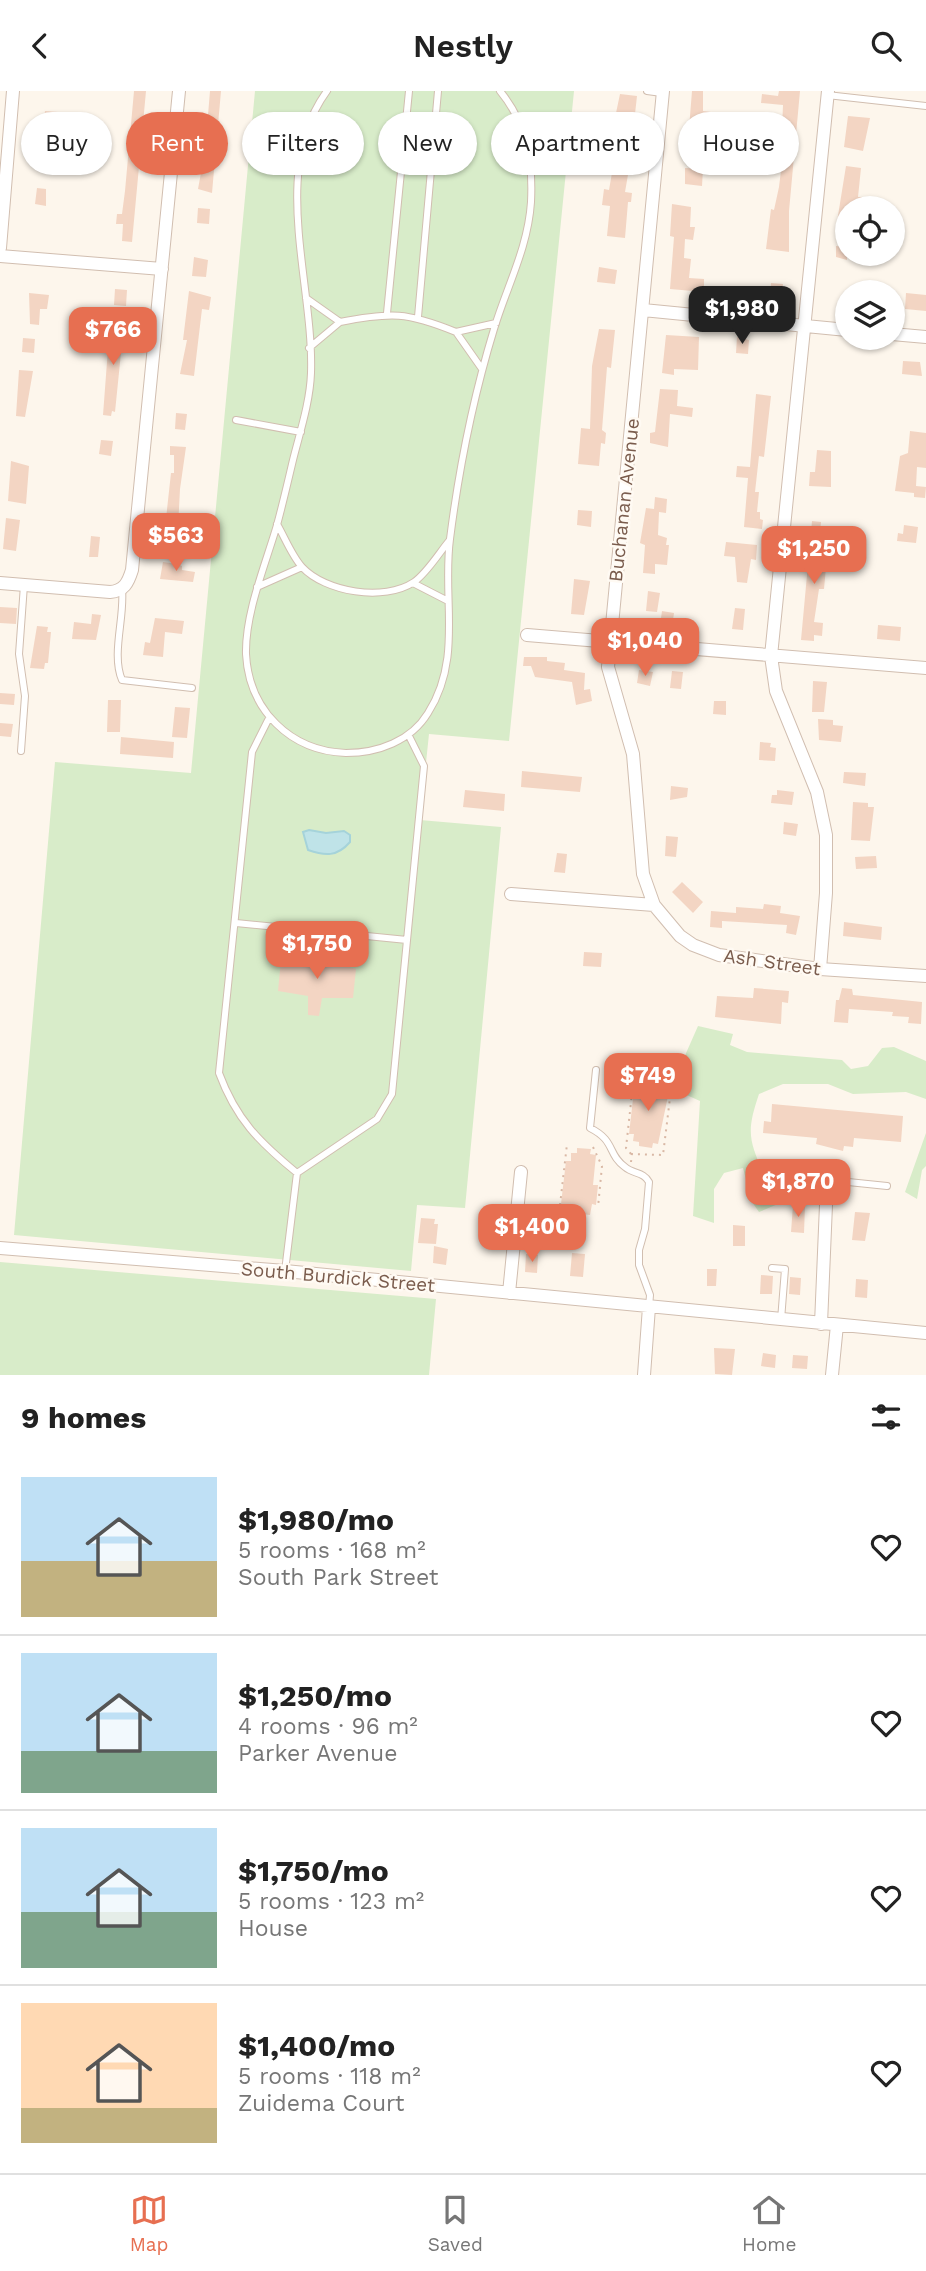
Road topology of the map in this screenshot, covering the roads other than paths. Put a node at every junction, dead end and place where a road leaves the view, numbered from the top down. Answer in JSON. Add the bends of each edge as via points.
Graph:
{"nodes":[{"id":1,"x":13,"y":91,"type":"edge"},
{"id":2,"x":179,"y":91,"type":"edge"},
{"id":3,"x":327,"y":91,"type":"edge"},
{"id":4,"x":409,"y":91,"type":"edge"},
{"id":5,"x":438,"y":91,"type":"edge"},
{"id":6,"x":500,"y":91,"type":"edge"},
{"id":7,"x":647,"y":91,"type":"edge"},
{"id":8,"x":663,"y":92,"type":"edge"},
{"id":9,"x":828,"y":93,"type":"edge"},
{"id":10,"x":847,"y":94,"type":"edge"},
{"id":11,"x":926,"y":106,"type":"edge"},
{"id":12,"x":0,"y":248,"type":"edge"},
{"id":13,"x":0,"y":256,"type":"edge"},
{"id":14,"x":162,"y":269,"type":"junction"},
{"id":15,"x":306,"y":298,"type":"junction"},
{"id":16,"x":643,"y":310,"type":"junction"},
{"id":17,"x":387,"y":313,"type":"junction"},
{"id":18,"x":418,"y":317,"type":"junction"},
{"id":19,"x":340,"y":321,"type":"junction"},
{"id":20,"x":496,"y":323,"type":"junction"},
{"id":21,"x":806,"y":326,"type":"junction"},
{"id":22,"x":835,"y":329,"type":"edge"},
{"id":23,"x":456,"y":332,"type":"junction"},
{"id":24,"x":905,"y":335,"type":"edge"},
{"id":25,"x":926,"y":337,"type":"edge"},
{"id":26,"x":309,"y":348,"type":"junction"},
{"id":27,"x":482,"y":369,"type":"junction"},
{"id":28,"x":236,"y":421,"type":"dead end"},
{"id":29,"x":301,"y":432,"type":"junction"},
{"id":30,"x":277,"y":524,"type":"junction"},
{"id":31,"x":449,"y":541,"type":"junction"},
{"id":32,"x":302,"y":567,"type":"junction"},
{"id":33,"x":0,"y":583,"type":"edge"},
{"id":34,"x":413,"y":583,"type":"junction"},
{"id":35,"x":24,"y":585,"type":"junction"},
{"id":36,"x":257,"y":587,"type":"junction"},
{"id":37,"x":122,"y":589,"type":"junction"},
{"id":38,"x":448,"y":601,"type":"junction"},
{"id":39,"x":527,"y":635,"type":"dead end"},
{"id":40,"x":610,"y":642,"type":"junction"},
{"id":41,"x":771,"y":656,"type":"junction"},
{"id":42,"x":926,"y":668,"type":"edge"},
{"id":43,"x":191,"y":688,"type":"dead end"},
{"id":44,"x":268,"y":720,"type":"junction"},
{"id":45,"x":409,"y":736,"type":"junction"},
{"id":46,"x":21,"y":751,"type":"dead end"},
{"id":47,"x":511,"y":894,"type":"dead end"},
{"id":48,"x":654,"y":905,"type":"junction"},
{"id":49,"x":236,"y":923,"type":"junction"},
{"id":50,"x":407,"y":940,"type":"junction"},
{"id":51,"x":820,"y":969,"type":"junction"},
{"id":52,"x":926,"y":976,"type":"edge"},
{"id":53,"x":596,"y":1070,"type":"dead end"},
{"id":54,"x":521,"y":1172,"type":"dead end"},
{"id":55,"x":297,"y":1173,"type":"junction"},
{"id":56,"x":771,"y":1174,"type":"dead end"},
{"id":57,"x":827,"y":1181,"type":"junction"},
{"id":58,"x":887,"y":1186,"type":"dead end"},
{"id":59,"x":0,"y":1248,"type":"edge"},
{"id":60,"x":772,"y":1268,"type":"dead end"},
{"id":61,"x":285,"y":1271,"type":"junction"},
{"id":62,"x":509,"y":1293,"type":"junction"},
{"id":63,"x":649,"y":1307,"type":"junction"},
{"id":64,"x":781,"y":1320,"type":"junction"},
{"id":65,"x":821,"y":1324,"type":"junction"},
{"id":66,"x":837,"y":1325,"type":"junction"},
{"id":67,"x":926,"y":1333,"type":"edge"},
{"id":68,"x":644,"y":1375,"type":"edge"},
{"id":69,"x":832,"y":1375,"type":"edge"}],
"edges":[{"from":1,"to":12,"type":"street"},
{"from":2,"to":14,"type":"street"},
{"from":3,"to":15,"type":"lane","via":[[308,127],[296,173]]},
{"from":4,"to":17,"type":"lane"},
{"from":5,"to":18,"type":"lane"},
{"from":6,"to":20,"type":"lane","via":[[519,118],[531,176],[527,236]]},
{"from":7,"to":8,"type":"lane"},
{"from":8,"to":16,"type":"street","name":"Buchanan Avenue"},
{"from":9,"to":10,"type":"lane"},
{"from":9,"to":21,"type":"street"},
{"from":10,"to":11,"type":"lane"},
{"from":13,"to":14,"type":"street"},
{"from":14,"to":37,"type":"street","via":[[132,570]]},
{"from":15,"to":19,"type":"lane"},
{"from":15,"to":26,"type":"lane"},
{"from":16,"to":21,"type":"street"},
{"from":16,"to":40,"type":"street","name":"Buchanan Avenue"},
{"from":17,"to":18,"type":"lane"},
{"from":17,"to":19,"type":"lane"},
{"from":18,"to":23,"type":"lane"},
{"from":19,"to":26,"type":"lane"},
{"from":20,"to":23,"type":"lane"},
{"from":20,"to":27,"type":"lane"},
{"from":21,"to":22,"type":"street"},
{"from":21,"to":41,"type":"street"},
{"from":23,"to":27,"type":"lane"},
{"from":24,"to":25,"type":"street"},
{"from":26,"to":29,"type":"lane","via":[[311,373]]},
{"from":27,"to":31,"type":"lane","via":[[466,432]]},
{"from":28,"to":29,"type":"lane"},
{"from":29,"to":30,"type":"lane"},
{"from":30,"to":32,"type":"lane"},
{"from":30,"to":36,"type":"lane"},
{"from":31,"to":34,"type":"lane"},
{"from":31,"to":38,"type":"lane"},
{"from":32,"to":34,"type":"lane","via":[[350,593],[379,592]]},
{"from":32,"to":36,"type":"lane"},
{"from":33,"to":35,"type":"street"},
{"from":34,"to":38,"type":"lane"},
{"from":35,"to":37,"type":"street"},
{"from":35,"to":46,"type":"lane","via":[[19,654],[25,696]]},
{"from":36,"to":44,"type":"lane","via":[[246,654]]},
{"from":37,"to":43,"type":"lane","via":[[117,670],[122,680]]},
{"from":38,"to":45,"type":"lane","via":[[447,665],[428,713]]},
{"from":39,"to":40,"type":"street"},
{"from":40,"to":41,"type":"street"},
{"from":40,"to":48,"type":"street","name":"Buchanan Avenue","via":[[608,667],[633,754],[643,874]]},
{"from":41,"to":42,"type":"street"},
{"from":41,"to":51,"type":"street","via":[[776,691],[817,792],[826,835]]},
{"from":44,"to":45,"type":"lane","via":[[306,745],[343,753],[374,751]]},
{"from":44,"to":49,"type":"lane","via":[[252,752]]},
{"from":45,"to":50,"type":"lane","via":[[424,766]]},
{"from":47,"to":48,"type":"street"},
{"from":48,"to":51,"type":"street","name":"Ash Street","via":[[680,936],[707,952]]},
{"from":49,"to":50,"type":"lane"},
{"from":49,"to":55,"type":"lane","via":[[219,1073],[232,1107]]},
{"from":50,"to":55,"type":"lane","via":[[392,1094],[377,1119]]},
{"from":51,"to":52,"type":"street","name":"Ash Street"},
{"from":53,"to":63,"type":"lane","via":[[590,1129],[606,1136],[625,1167],[649,1182],[639,1265],[648,1285]]},
{"from":54,"to":62,"type":"street"},
{"from":55,"to":61,"type":"lane"},
{"from":56,"to":57,"type":"lane"},
{"from":57,"to":58,"type":"lane"},
{"from":57,"to":65,"type":"street"},
{"from":59,"to":61,"type":"street","name":"South Burdick Street"},
{"from":60,"to":64,"type":"lane","via":[[785,1269]]},
{"from":61,"to":62,"type":"street","name":"South Burdick Street"},
{"from":62,"to":63,"type":"street","name":"South Burdick Street"},
{"from":63,"to":64,"type":"street","name":"South Burdick Street"},
{"from":63,"to":68,"type":"street"},
{"from":64,"to":65,"type":"street","name":"South Burdick Street"},
{"from":65,"to":66,"type":"street","name":"South Burdick Street"},
{"from":66,"to":67,"type":"street","name":"South Burdick Street"},
{"from":66,"to":69,"type":"street"}]}
